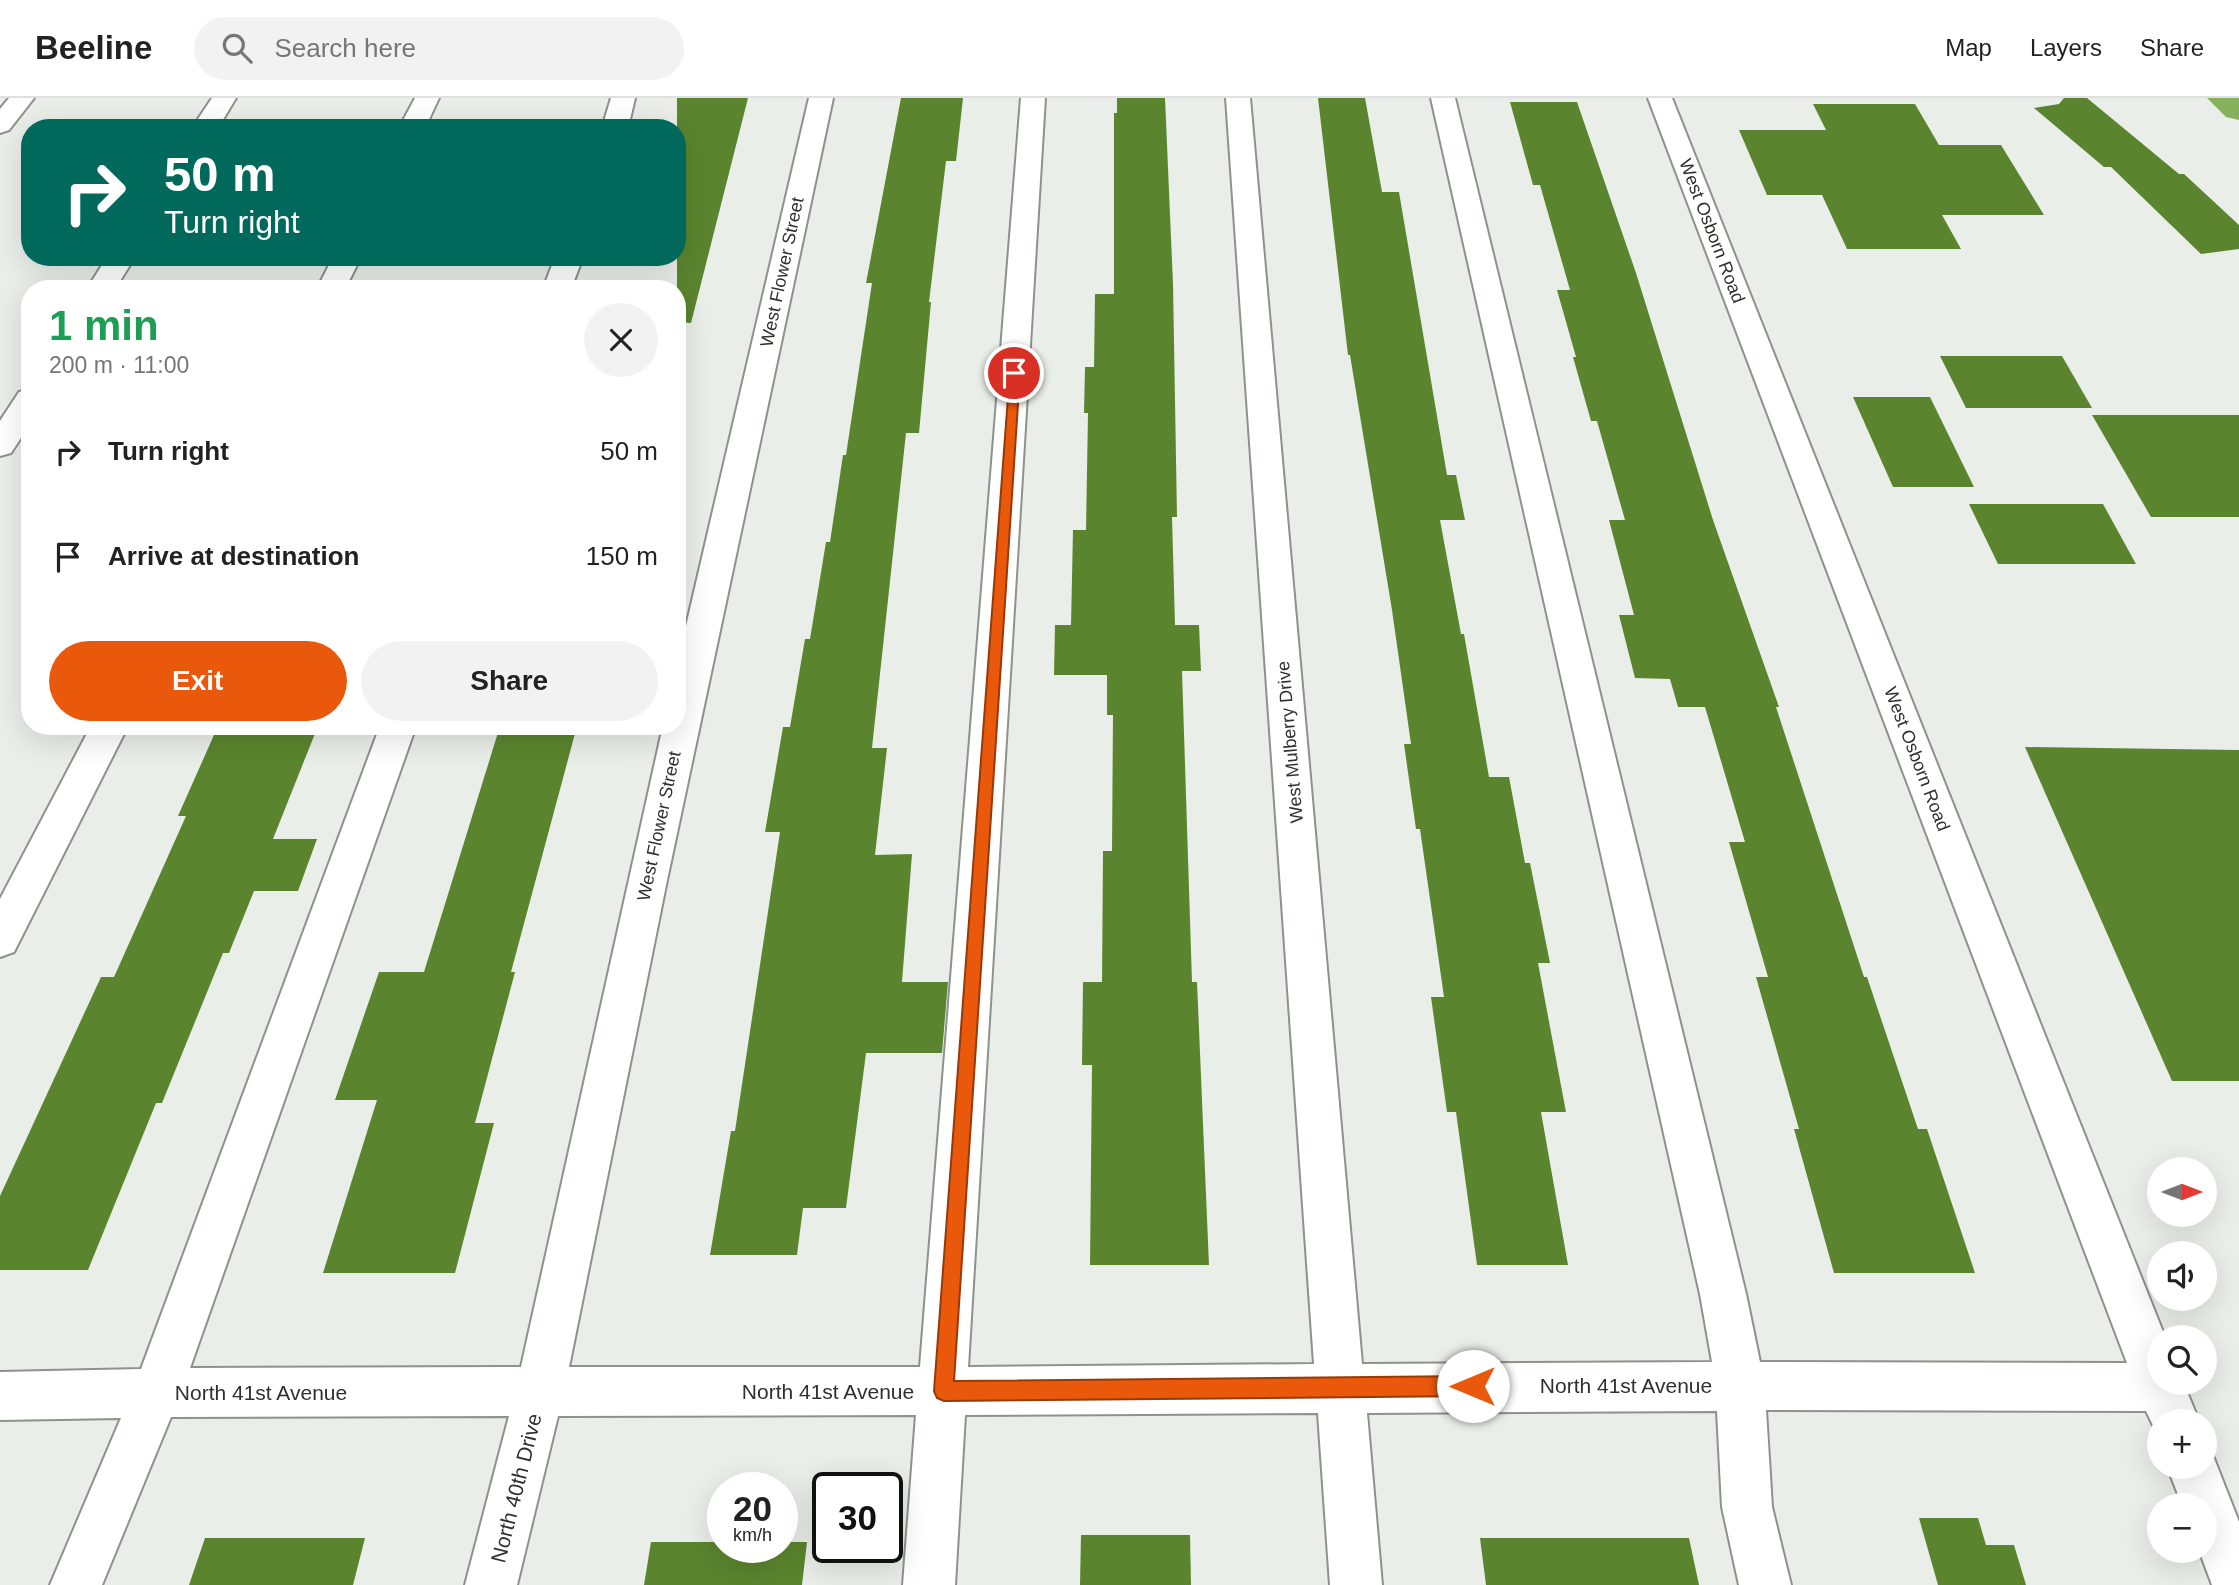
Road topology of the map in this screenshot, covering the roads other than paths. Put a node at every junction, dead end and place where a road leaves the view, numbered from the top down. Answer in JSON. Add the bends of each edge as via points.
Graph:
{"nodes":[{"id":1,"x":22,"y":98,"type":"edge"},
{"id":2,"x":224,"y":98,"type":"edge"},
{"id":3,"x":427,"y":98,"type":"edge"},
{"id":4,"x":623,"y":98,"type":"edge"},
{"id":5,"x":821,"y":98,"type":"edge"},
{"id":6,"x":1033,"y":98,"type":"edge"},
{"id":7,"x":1238,"y":98,"type":"edge"},
{"id":8,"x":1443,"y":98,"type":"edge"},
{"id":9,"x":1660,"y":98,"type":"edge"},
{"id":10,"x":211,"y":119,"type":"edge"},
{"id":11,"x":416,"y":119,"type":"edge"},
{"id":12,"x":617,"y":119,"type":"edge"},
{"id":13,"x":0,"y":125,"type":"edge"},
{"id":14,"x":21,"y":413,"type":"edge"},
{"id":15,"x":0,"y":445,"type":"edge"},
{"id":16,"x":686,"y":705,"type":"edge"},
{"id":17,"x":105,"y":735,"type":"edge"},
{"id":18,"x":395,"y":735,"type":"edge"},
{"id":19,"x":679,"y":735,"type":"edge"},
{"id":20,"x":0,"y":939,"type":"edge"},
{"id":21,"x":1740,"y":1384,"type":"junction"},
{"id":22,"x":1340,"y":1386,"type":"junction"},
{"id":23,"x":540,"y":1390,"type":"junction"},
{"id":24,"x":944,"y":1391,"type":"junction"},
{"id":25,"x":157,"y":1392,"type":"junction"},
{"id":26,"x":0,"y":1396,"type":"edge"},
{"id":27,"x":2167,"y":1404,"type":"edge"},
{"id":28,"x":2197,"y":1479,"type":"edge"},
{"id":29,"x":76,"y":1585,"type":"edge"},
{"id":30,"x":491,"y":1585,"type":"edge"},
{"id":31,"x":929,"y":1585,"type":"edge"},
{"id":32,"x":1356,"y":1585,"type":"edge"},
{"id":33,"x":1765,"y":1585,"type":"edge"},
{"id":34,"x":2238,"y":1585,"type":"edge"}],
"edges":[{"from":1,"to":13,"type":"street"},
{"from":2,"to":10,"type":"street"},
{"from":3,"to":11,"type":"street"},
{"from":4,"to":12,"type":"street"},
{"from":5,"to":16,"type":"street","name":"West Flower Street"},
{"from":6,"to":24,"type":"street"},
{"from":7,"to":22,"type":"street","name":"West Mulberry Drive"},
{"from":8,"to":21,"type":"street","via":[[1723,1294]]},
{"from":9,"to":27,"type":"street","name":"West Osborn Road"},
{"from":14,"to":15,"type":"street"},
{"from":17,"to":20,"type":"street"},
{"from":18,"to":25,"type":"street"},
{"from":19,"to":23,"type":"street","name":"West Flower Street"},
{"from":21,"to":22,"type":"street","name":"North 41st Avenue"},
{"from":21,"to":27,"type":"street","name":"North 41st Avenue"},
{"from":21,"to":33,"type":"street","via":[[1747,1507]]},
{"from":22,"to":24,"type":"street","name":"North 41st Avenue"},
{"from":22,"to":32,"type":"street","name":"West Mulberry Drive"},
{"from":23,"to":24,"type":"street","name":"North 41st Avenue"},
{"from":23,"to":25,"type":"street","name":"North 41st Avenue"},
{"from":23,"to":30,"type":"street","name":"North 40th Drive"},
{"from":24,"to":31,"type":"street"},
{"from":25,"to":26,"type":"street","name":"North 41st Avenue"},
{"from":25,"to":29,"type":"street"},
{"from":28,"to":34,"type":"street"}]}
